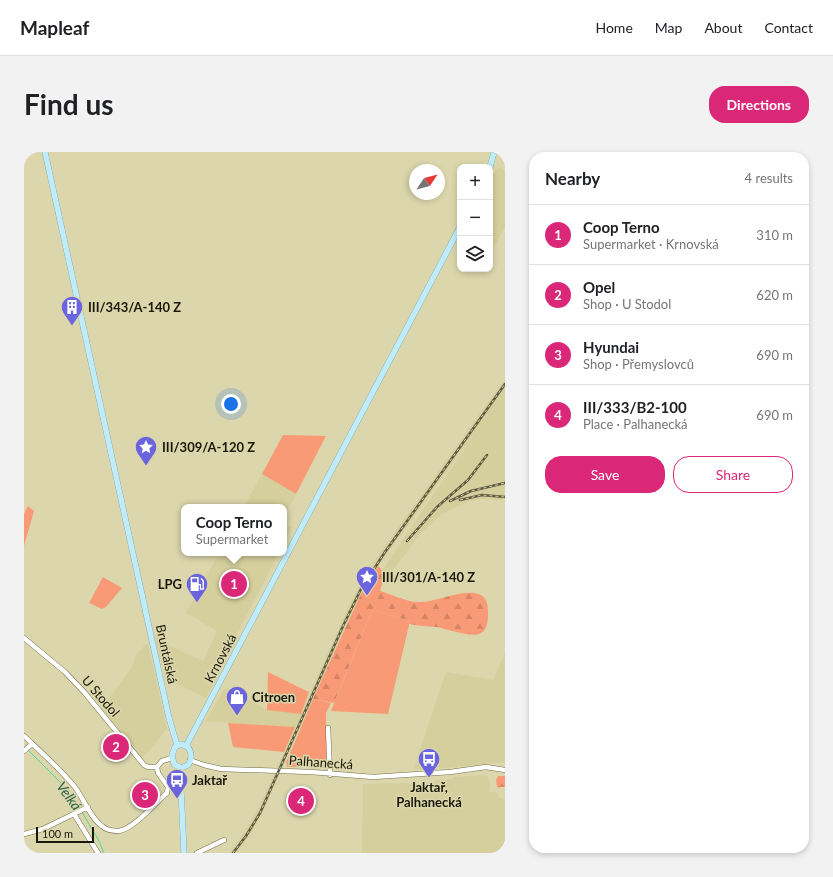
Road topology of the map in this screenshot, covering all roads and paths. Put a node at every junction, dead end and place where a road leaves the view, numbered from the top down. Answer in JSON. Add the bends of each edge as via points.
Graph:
{"nodes":[{"id":1,"x":44,"y":152,"type":"edge"},
{"id":2,"x":494,"y":152,"type":"edge"},
{"id":3,"x":491,"y":164,"type":"edge"},
{"id":4,"x":457,"y":233,"type":"edge"},
{"id":5,"x":287,"y":555,"type":"edge"},
{"id":6,"x":287,"y":556,"type":"edge"},
{"id":7,"x":24,"y":638,"type":"edge"},
{"id":8,"x":328,"y":728,"type":"dead end"},
{"id":9,"x":24,"y":736,"type":"edge"},
{"id":10,"x":31,"y":745,"type":"junction"},
{"id":11,"x":177,"y":745,"type":"junction"},
{"id":12,"x":186,"y":746,"type":"junction"},
{"id":13,"x":24,"y":751,"type":"edge"},
{"id":14,"x":172,"y":758,"type":"junction"},
{"id":15,"x":193,"y":762,"type":"junction"},
{"id":16,"x":158,"y":767,"type":"junction"},
{"id":17,"x":180,"y":768,"type":"junction"},
{"id":18,"x":505,"y":770,"type":"edge"},
{"id":19,"x":330,"y":775,"type":"junction"},
{"id":20,"x":86,"y":808,"type":"junction"},
{"id":21,"x":76,"y":813,"type":"junction"},
{"id":22,"x":24,"y":834,"type":"edge"},
{"id":23,"x":224,"y":840,"type":"dead end"},
{"id":24,"x":98,"y":853,"type":"edge"},
{"id":25,"x":184,"y":853,"type":"edge"},
{"id":26,"x":197,"y":853,"type":"edge"}],
"edges":[{"from":1,"to":11,"type":"main road","name":"Bruntálská"},
{"from":2,"to":3,"type":"main road"},
{"from":4,"to":5,"type":"main road","name":"Krnovská"},
{"from":6,"to":12,"type":"main road","name":"Krnovská"},
{"from":7,"to":16,"type":"street","name":"U Stodol","via":[[65,672],[84,692],[144,765]]},
{"from":8,"to":19,"type":"street"},
{"from":9,"to":10,"type":"street"},
{"from":10,"to":13,"type":"street"},
{"from":10,"to":20,"type":"street","via":[[68,780]]},
{"from":11,"to":12,"type":"main road"},
{"from":11,"to":14,"type":"main road","via":[[172,751]]},
{"from":12,"to":15,"type":"main road","via":[[190,750]]},
{"from":14,"to":16,"type":"street","via":[[162,761]]},
{"from":14,"to":17,"type":"main road","via":[[174,764]]},
{"from":15,"to":17,"type":"main road"},
{"from":15,"to":19,"type":"street","name":"Palhanecká","via":[[224,769],[279,770]]},
{"from":16,"to":20,"type":"street","via":[[158,773],[168,787],[167,792],[128,827],[116,831],[104,828]]},
{"from":17,"to":25,"type":"main road"},
{"from":18,"to":19,"type":"street","name":"Palhanecká","via":[[486,767],[374,777]]},
{"from":20,"to":21,"type":"street"},
{"from":21,"to":22,"type":"street","via":[[43,829]]},
{"from":21,"to":24,"type":"street"},
{"from":23,"to":26,"type":"street"}]}
